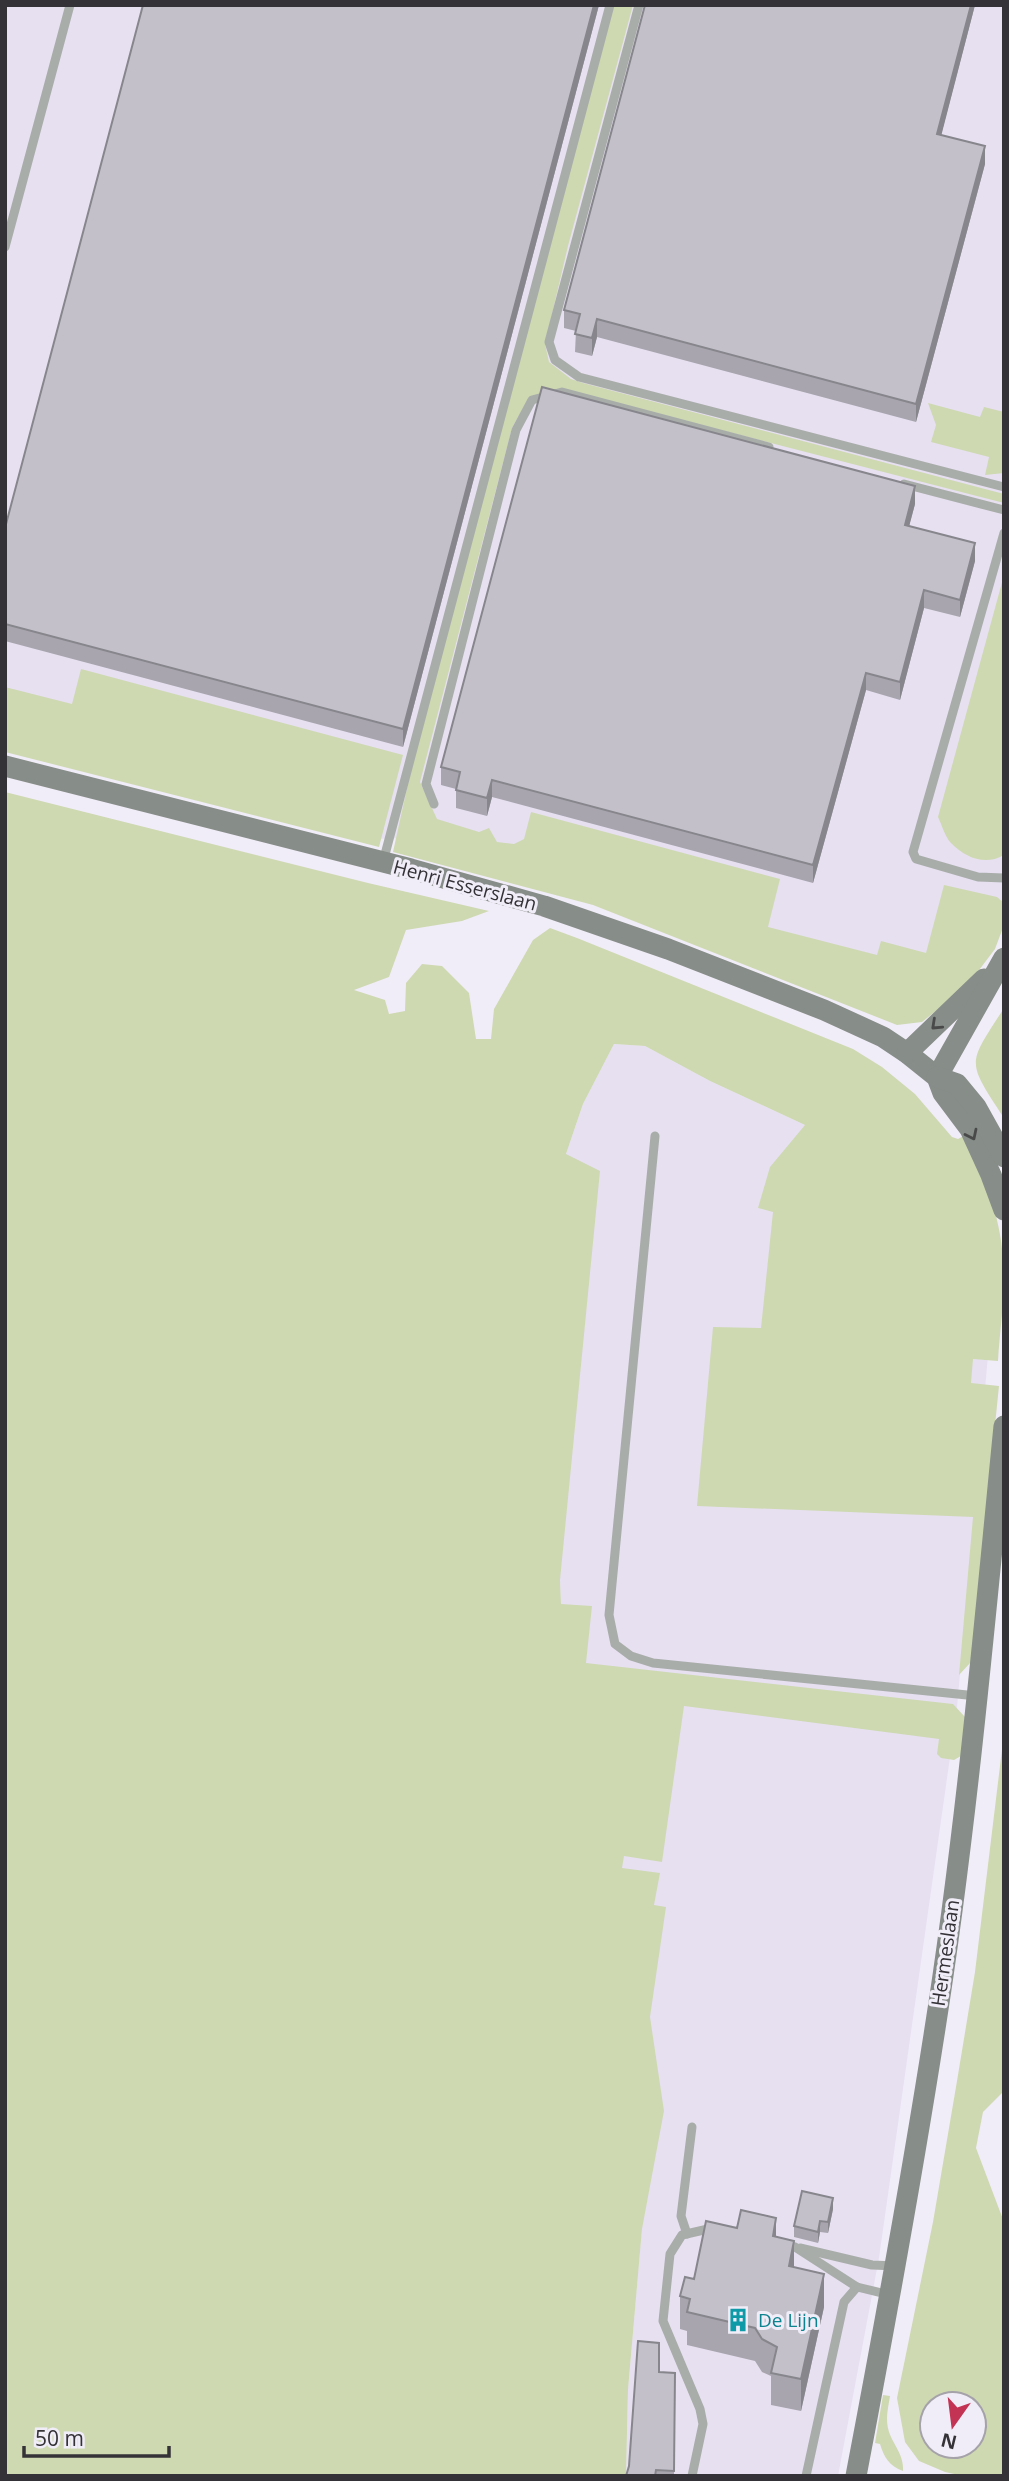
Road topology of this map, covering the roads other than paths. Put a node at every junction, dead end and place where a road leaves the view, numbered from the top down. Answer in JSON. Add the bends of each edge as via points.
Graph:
{"nodes":[{"id":1,"x":70,"y":5,"type":"edge"},
{"id":2,"x":610,"y":5,"type":"edge"},
{"id":3,"x":639,"y":5,"type":"edge"},
{"id":4,"x":5,"y":247,"type":"edge"},
{"id":5,"x":776,"y":450,"type":"edge"},
{"id":6,"x":897,"y":482,"type":"edge"},
{"id":7,"x":1004,"y":487,"type":"edge"},
{"id":8,"x":1004,"y":510,"type":"edge"},
{"id":9,"x":1004,"y":533,"type":"edge"},
{"id":10,"x":5,"y":766,"type":"edge"},
{"id":11,"x":434,"y":804,"type":"dead end"},
{"id":12,"x":383,"y":862,"type":"junction"},
{"id":13,"x":1004,"y":878,"type":"edge"},
{"id":14,"x":1002,"y":961,"type":"edge"},
{"id":15,"x":907,"y":1052,"type":"junction"},
{"id":16,"x":937,"y":1077,"type":"junction"},
{"id":17,"x":655,"y":1136,"type":"dead end"},
{"id":18,"x":1004,"y":1157,"type":"edge"},
{"id":19,"x":1004,"y":1210,"type":"edge"},
{"id":20,"x":1004,"y":1426,"type":"edge"},
{"id":21,"x":978,"y":1696,"type":"junction"},
{"id":22,"x":692,"y":2127,"type":"dead end"},
{"id":23,"x":721,"y":2231,"type":"edge"},
{"id":24,"x":687,"y":2234,"type":"junction"},
{"id":25,"x":770,"y":2242,"type":"edge"},
{"id":26,"x":795,"y":2247,"type":"junction"},
{"id":27,"x":895,"y":2266,"type":"junction"},
{"id":28,"x":857,"y":2287,"type":"junction"},
{"id":29,"x":890,"y":2295,"type":"junction"},
{"id":30,"x":692,"y":2476,"type":"edge"},
{"id":31,"x":806,"y":2476,"type":"edge"},
{"id":32,"x":856,"y":2476,"type":"edge"}],
"edges":[{"from":1,"to":4,"type":"lane"},
{"from":2,"to":12,"type":"lane"},
{"from":3,"to":7,"type":"lane","via":[[549,342],[555,360],[579,377]]},
{"from":5,"to":11,"type":"lane","via":[[562,392],[532,400],[516,429],[426,784]]},
{"from":6,"to":8,"type":"lane"},
{"from":9,"to":13,"type":"lane","via":[[913,852],[916,859],[978,877]]},
{"from":10,"to":12,"type":"street","name":"Henri Esserslaan"},
{"from":12,"to":15,"type":"street","name":"Henri Esserslaan","via":[[544,906],[668,949],[824,1010]]},
{"from":14,"to":15,"type":"street","one_way":true},
{"from":14,"to":16,"type":"street"},
{"from":15,"to":16,"type":"street"},
{"from":16,"to":18,"type":"street","via":[[957,1084]]},
{"from":16,"to":19,"type":"street","one_way":true,"via":[[943,1093],[970,1129]]},
{"from":17,"to":21,"type":"lane","via":[[609,1615],[615,1644],[631,1656],[653,1663]]},
{"from":20,"to":21,"type":"street","name":"Hermeslaan"},
{"from":21,"to":27,"type":"street","name":"Hermeslaan","via":[[935,2033]]},
{"from":22,"to":24,"type":"lane","via":[[681,2216]]},
{"from":23,"to":24,"type":"lane"},
{"from":24,"to":30,"type":"lane","via":[[670,2254],[663,2321],[703,2424]]},
{"from":25,"to":26,"type":"lane"},
{"from":26,"to":27,"type":"lane"},
{"from":26,"to":28,"type":"lane"},
{"from":27,"to":29,"type":"street","name":"Hermeslaan"},
{"from":28,"to":29,"type":"lane"},
{"from":28,"to":31,"type":"lane","via":[[844,2302]]},
{"from":29,"to":32,"type":"street","name":"Hermeslaan"}]}
